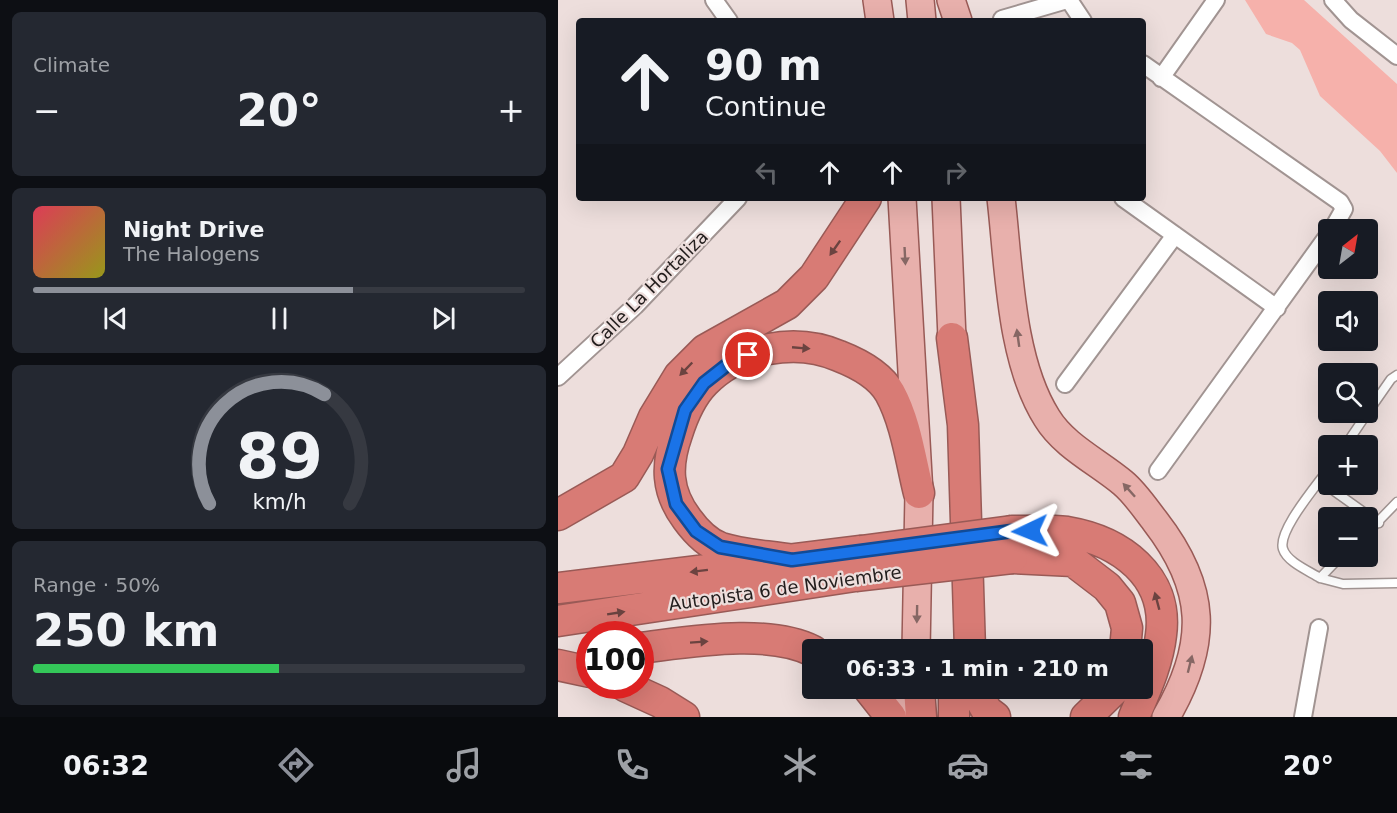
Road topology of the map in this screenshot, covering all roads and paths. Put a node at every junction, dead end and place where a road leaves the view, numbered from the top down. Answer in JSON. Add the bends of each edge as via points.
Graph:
{"nodes":[{"id":1,"x":714,"y":0,"type":"edge"},
{"id":2,"x":877,"y":0,"type":"edge"},
{"id":3,"x":920,"y":0,"type":"edge"},
{"id":4,"x":951,"y":0,"type":"edge"},
{"id":5,"x":1068,"y":0,"type":"edge"},
{"id":6,"x":1216,"y":0,"type":"edge"},
{"id":7,"x":1333,"y":0,"type":"edge"},
{"id":8,"x":727,"y":18,"type":"edge"},
{"id":9,"x":880,"y":18,"type":"edge"},
{"id":10,"x":922,"y":18,"type":"edge"},
{"id":11,"x":957,"y":18,"type":"edge"},
{"id":12,"x":1005,"y":18,"type":"edge"},
{"id":13,"x":1081,"y":18,"type":"edge"},
{"id":14,"x":1397,"y":56,"type":"edge"},
{"id":15,"x":1146,"y":66,"type":"edge"},
{"id":16,"x":1161,"y":78,"type":"junction"},
{"id":17,"x":735,"y":201,"type":"edge"},
{"id":18,"x":864,"y":201,"type":"edge"},
{"id":19,"x":902,"y":201,"type":"edge"},
{"id":20,"x":946,"y":201,"type":"edge"},
{"id":21,"x":1000,"y":201,"type":"edge"},
{"id":22,"x":1127,"y":201,"type":"edge"},
{"id":23,"x":1338,"y":219,"type":"edge"},
{"id":24,"x":1175,"y":235,"type":"junction"},
{"id":25,"x":1318,"y":250,"type":"edge"},
{"id":26,"x":1277,"y":308,"type":"junction"},
{"id":27,"x":952,"y":338,"type":"junction"},
{"id":28,"x":1397,"y":375,"type":"edge"},
{"id":29,"x":558,"y":377,"type":"edge"},
{"id":30,"x":1065,"y":384,"type":"dead end"},
{"id":31,"x":1378,"y":398,"type":"edge"},
{"id":32,"x":1158,"y":471,"type":"dead end"},
{"id":33,"x":1318,"y":484,"type":"edge"},
{"id":34,"x":919,"y":493,"type":"junction"},
{"id":35,"x":1340,"y":495,"type":"edge"},
{"id":36,"x":1397,"y":502,"type":"edge"},
{"id":37,"x":558,"y":515,"type":"edge"},
{"id":38,"x":1379,"y":523,"type":"joint"},
{"id":39,"x":1012,"y":545,"type":"junction"},
{"id":40,"x":792,"y":560,"type":"junction"},
{"id":41,"x":858,"y":564,"type":"junction"},
{"id":42,"x":1330,"y":567,"type":"edge"},
{"id":43,"x":1320,"y":578,"type":"junction"},
{"id":44,"x":1397,"y":583,"type":"edge"},
{"id":45,"x":558,"y":588,"type":"edge"},
{"id":46,"x":558,"y":621,"type":"edge"},
{"id":47,"x":1319,"y":628,"type":"dead end"},
{"id":48,"x":916,"y":639,"type":"edge"},
{"id":49,"x":954,"y":639,"type":"edge"},
{"id":50,"x":970,"y":639,"type":"edge"},
{"id":51,"x":1126,"y":639,"type":"edge"},
{"id":52,"x":654,"y":647,"type":"edge"},
{"id":53,"x":802,"y":648,"type":"edge"},
{"id":54,"x":653,"y":699,"type":"edge"},
{"id":55,"x":876,"y":699,"type":"edge"},
{"id":56,"x":902,"y":699,"type":"edge"},
{"id":57,"x":920,"y":699,"type":"edge"},
{"id":58,"x":954,"y":699,"type":"edge"},
{"id":59,"x":980,"y":699,"type":"edge"},
{"id":60,"x":1105,"y":699,"type":"edge"},
{"id":61,"x":684,"y":717,"type":"edge"},
{"id":62,"x":891,"y":717,"type":"edge"},
{"id":63,"x":896,"y":717,"type":"edge"},
{"id":64,"x":921,"y":717,"type":"edge"},
{"id":65,"x":954,"y":717,"type":"edge"},
{"id":66,"x":995,"y":717,"type":"edge"},
{"id":67,"x":1086,"y":717,"type":"edge"},
{"id":68,"x":1134,"y":717,"type":"edge"},
{"id":69,"x":1166,"y":717,"type":"edge"},
{"id":70,"x":1303,"y":717,"type":"edge"}],
"edges":[{"from":1,"to":8,"type":"street"},
{"from":2,"to":9,"type":"main road"},
{"from":3,"to":10,"type":"main road"},
{"from":4,"to":11,"type":"main road"},
{"from":5,"to":12,"type":"street"},
{"from":5,"to":13,"type":"street"},
{"from":6,"to":16,"type":"street"},
{"from":7,"to":14,"type":"street"},
{"from":15,"to":16,"type":"street"},
{"from":16,"to":23,"type":"street","via":[[1340,202],[1344,209]]},
{"from":17,"to":29,"type":"street","name":"Calle La Hortaliza","via":[[635,306]]},
{"from":18,"to":37,"type":"highway","one_way":true,"via":[[814,278],[787,304],[705,350],[680,376],[624,477]]},
{"from":19,"to":34,"type":"main road","one_way":true},
{"from":20,"to":27,"type":"main road"},
{"from":69,"to":21,"type":"main road","one_way":true,"via":[[1189,672],[1197,616],[1193,589],[1184,565],[1143,506],[1125,484],[1068,441],[1048,420],[1031,387],[1020,349]]},
{"from":22,"to":24,"type":"street"},
{"from":24,"to":26,"type":"street"},
{"from":24,"to":30,"type":"street"},
{"from":25,"to":26,"type":"street"},
{"from":26,"to":32,"type":"street"},
{"from":27,"to":49,"type":"highway"},
{"from":27,"to":50,"type":"highway","via":[[963,425]]},
{"from":28,"to":31,"type":"lane"},
{"from":33,"to":43,"type":"lane","via":[[1287,528],[1283,549],[1288,557]]},
{"from":40,"to":34,"type":"highway","one_way":true,"via":[[720,547],[696,531],[676,504],[668,469],[685,410],[704,383],[732,361],[765,349],[791,347],[827,350],[862,365],[889,391]]},
{"from":34,"to":48,"type":"main road","one_way":true},
{"from":35,"to":38,"type":"lane"},
{"from":36,"to":38,"type":"lane"},
{"from":39,"to":41,"type":"highway","name":"Autopista 6 de Noviembre","bridge":true},
{"from":39,"to":51,"type":"highway","via":[[1073,561],[1107,587],[1120,603]]},
{"from":68,"to":39,"type":"highway","one_way":true,"via":[[1148,684],[1161,634],[1160,605],[1150,578],[1123,551],[1066,532]]},
{"from":40,"to":41,"type":"highway","name":"Autopista 6 de Noviembre"},
{"from":40,"to":45,"type":"highway","name":"Autopista 6 de Noviembre","one_way":true},
{"from":46,"to":41,"type":"highway","name":"Autopista 6 de Noviembre","one_way":true},
{"from":42,"to":43,"type":"lane"},
{"from":43,"to":44,"type":"lane","via":[[1343,584]]},
{"from":47,"to":70,"type":"street"},
{"from":52,"to":53,"type":"highway","one_way":true,"via":[[734,639],[773,641]]},
{"from":54,"to":61,"type":"highway"},
{"from":55,"to":62,"type":"highway"},
{"from":56,"to":63,"type":"main road"},
{"from":57,"to":64,"type":"highway"},
{"from":58,"to":65,"type":"highway"},
{"from":59,"to":66,"type":"highway"},
{"from":60,"to":67,"type":"highway"}]}
